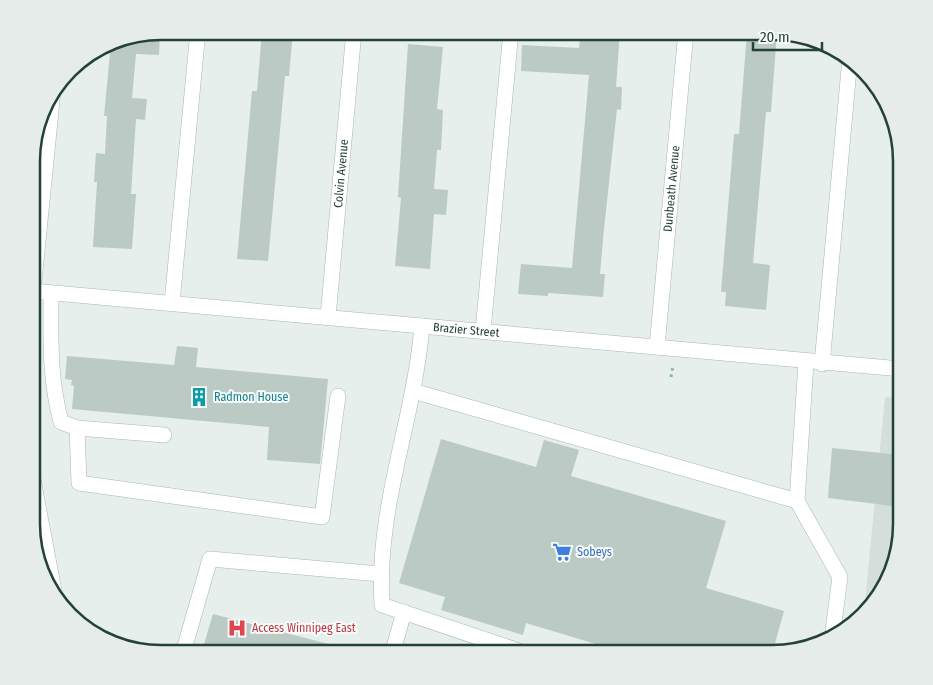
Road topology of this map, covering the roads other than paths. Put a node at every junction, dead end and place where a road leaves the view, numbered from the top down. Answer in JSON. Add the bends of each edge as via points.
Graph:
{"nodes":[{"id":1,"x":197,"y":40,"type":"edge"},
{"id":2,"x":353,"y":40,"type":"edge"},
{"id":3,"x":510,"y":40,"type":"edge"},
{"id":4,"x":685,"y":40,"type":"edge"},
{"id":5,"x":849,"y":68,"type":"edge"},
{"id":6,"x":51,"y":109,"type":"edge"},
{"id":7,"x":40,"y":221,"type":"edge"},
{"id":8,"x":40,"y":292,"type":"edge"},
{"id":9,"x":51,"y":293,"type":"junction"},
{"id":10,"x":172,"y":303,"type":"junction"},
{"id":11,"x":328,"y":317,"type":"junction"},
{"id":12,"x":422,"y":326,"type":"junction"},
{"id":13,"x":483,"y":331,"type":"junction"},
{"id":14,"x":657,"y":347,"type":"junction"},
{"id":15,"x":806,"y":362,"type":"junction"},
{"id":16,"x":822,"y":364,"type":"junction"},
{"id":17,"x":893,"y":368,"type":"edge"},
{"id":18,"x":413,"y":391,"type":"junction"},
{"id":19,"x":338,"y":396,"type":"dead end"},
{"id":20,"x":77,"y":428,"type":"junction"},
{"id":21,"x":164,"y":435,"type":"dead end"},
{"id":22,"x":797,"y":502,"type":"junction"},
{"id":23,"x":40,"y":516,"type":"edge"},
{"id":24,"x":380,"y":574,"type":"junction"},
{"id":25,"x":51,"y":576,"type":"edge"},
{"id":26,"x":404,"y":612,"type":"junction"},
{"id":27,"x":833,"y":629,"type":"edge"},
{"id":28,"x":186,"y":645,"type":"edge"},
{"id":29,"x":395,"y":645,"type":"edge"},
{"id":30,"x":501,"y":645,"type":"edge"}],
"edges":[{"from":1,"to":10,"type":"street"},
{"from":2,"to":11,"type":"street","name":"Colvin Avenue"},
{"from":3,"to":13,"type":"street"},
{"from":4,"to":14,"type":"street","name":"Dunbeath Avenue"},
{"from":5,"to":16,"type":"street"},
{"from":6,"to":7,"type":"street"},
{"from":8,"to":9,"type":"street","name":"Brazier Street"},
{"from":9,"to":10,"type":"street","name":"Brazier Street"},
{"from":9,"to":20,"type":"street","via":[[50,367],[57,406],[61,422]]},
{"from":10,"to":11,"type":"street","name":"Brazier Street"},
{"from":11,"to":12,"type":"street","name":"Brazier Street"},
{"from":12,"to":13,"type":"street","name":"Brazier Street"},
{"from":12,"to":18,"type":"street"},
{"from":13,"to":14,"type":"street","name":"Brazier Street"},
{"from":14,"to":15,"type":"street","name":"Brazier Street"},
{"from":15,"to":16,"type":"street","name":"Brazier Street"},
{"from":15,"to":22,"type":"street"},
{"from":16,"to":17,"type":"street","name":"Brazier Street"},
{"from":18,"to":22,"type":"street"},
{"from":18,"to":24,"type":"street","via":[[386,512]]},
{"from":19,"to":20,"type":"street","via":[[322,517],[79,483]]},
{"from":20,"to":21,"type":"street"},
{"from":22,"to":27,"type":"street","via":[[840,577]]},
{"from":23,"to":25,"type":"street"},
{"from":24,"to":26,"type":"street","via":[[382,605]]},
{"from":24,"to":28,"type":"street","via":[[210,559]]},
{"from":26,"to":29,"type":"street"},
{"from":26,"to":30,"type":"street"}]}
